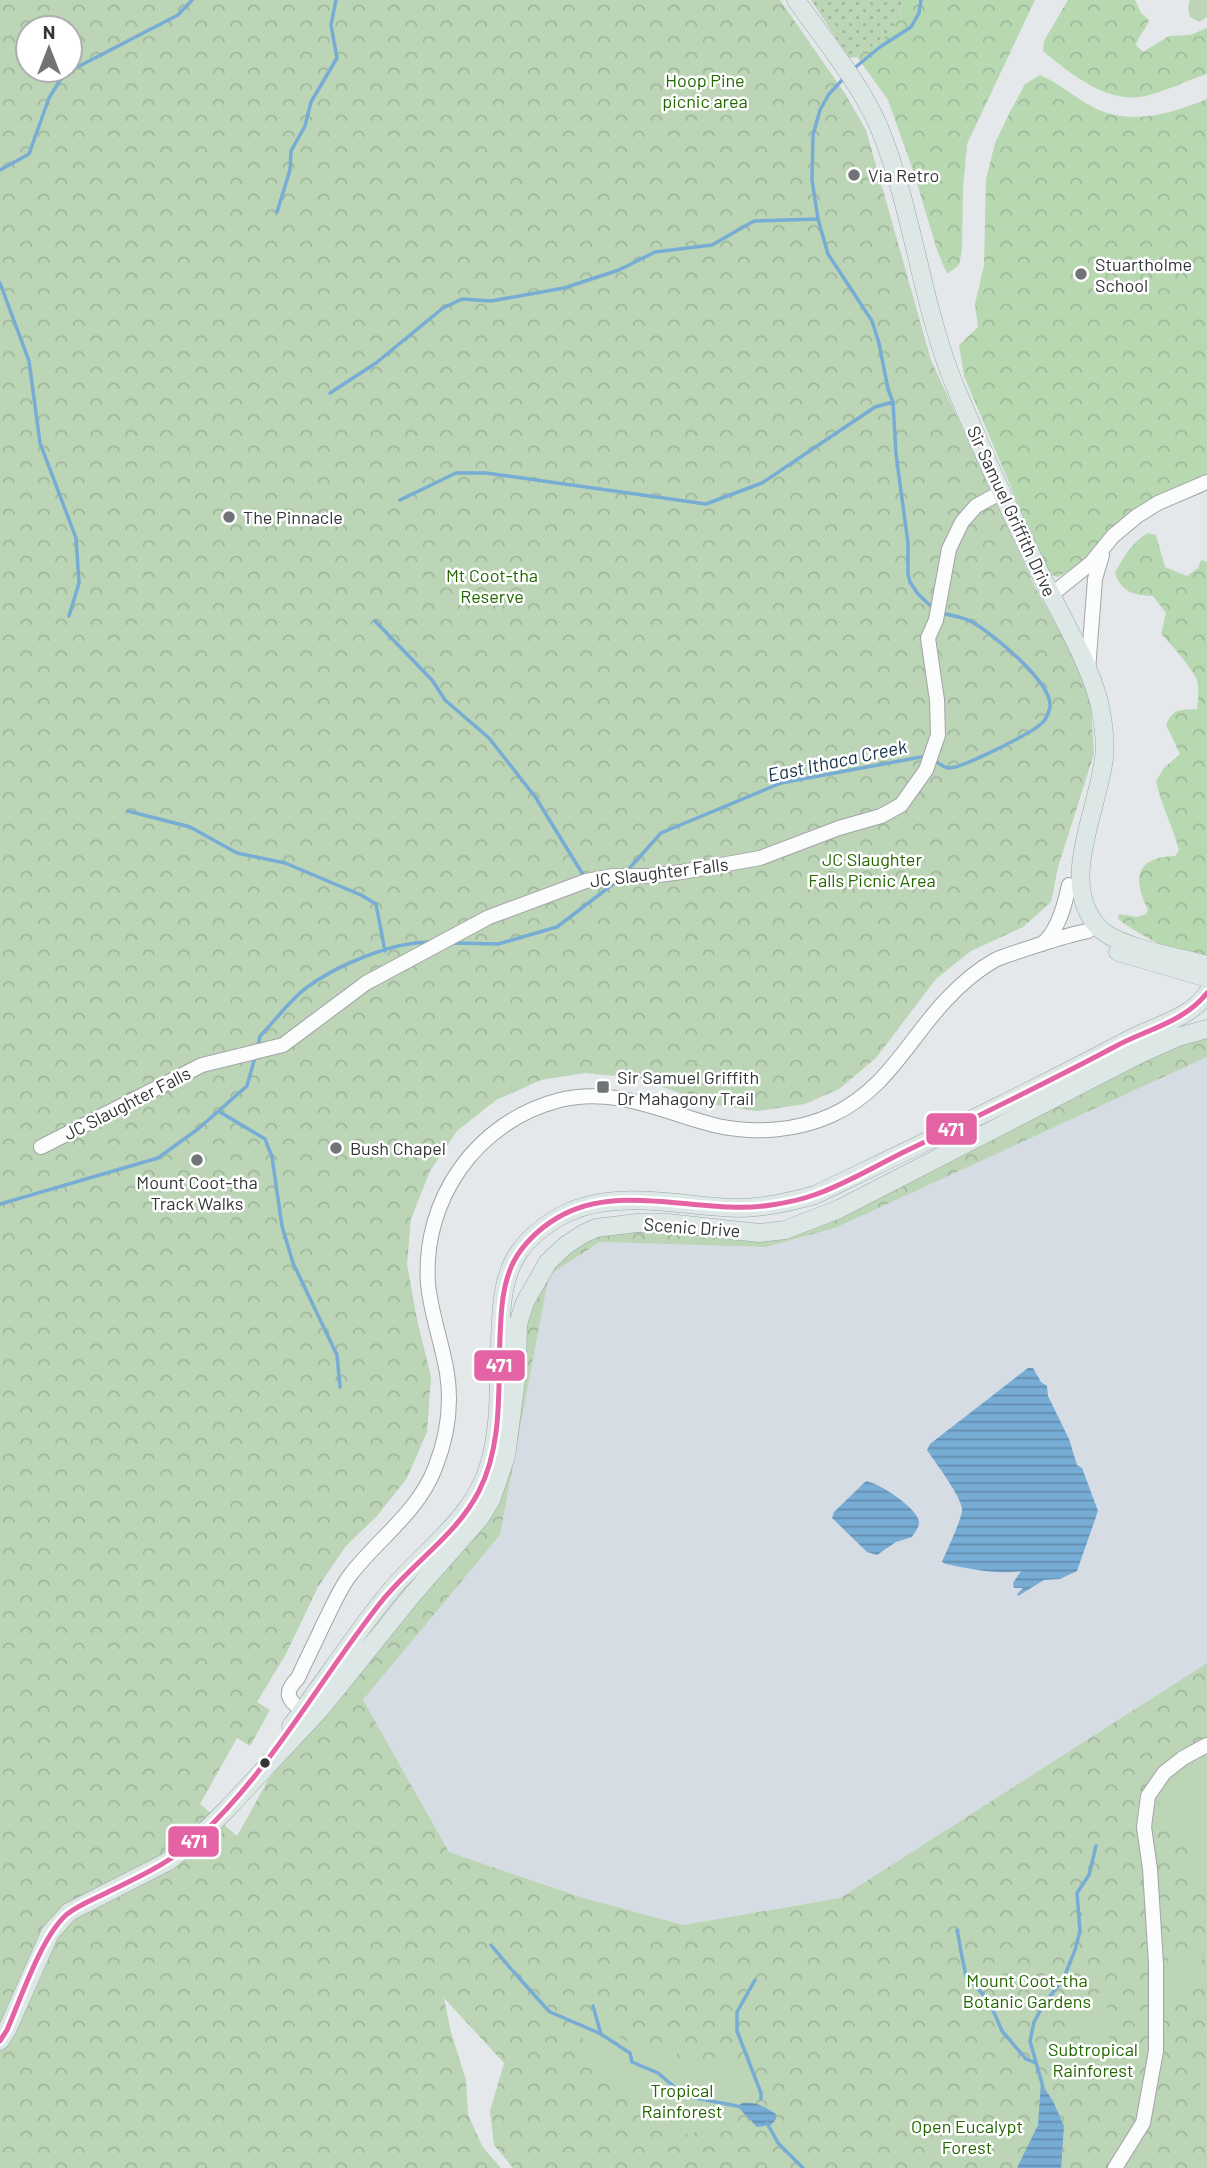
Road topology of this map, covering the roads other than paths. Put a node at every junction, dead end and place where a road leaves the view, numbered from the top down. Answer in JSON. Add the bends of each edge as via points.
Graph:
{"nodes":[{"id":1,"x":796,"y":0,"type":"edge"},
{"id":2,"x":1207,"y":482,"type":"edge"},
{"id":3,"x":1000,"y":492,"type":"junction"},
{"id":4,"x":1108,"y":542,"type":"junction"},
{"id":5,"x":1051,"y":595,"type":"junction"},
{"id":6,"x":1088,"y":671,"type":"junction"},
{"id":7,"x":1091,"y":816,"type":"junction"},
{"id":8,"x":1069,"y":885,"type":"junction"},
{"id":9,"x":1095,"y":931,"type":"junction"},
{"id":10,"x":1040,"y":945,"type":"junction"},
{"id":11,"x":1207,"y":965,"type":"edge"},
{"id":12,"x":1207,"y":978,"type":"edge"},
{"id":13,"x":1207,"y":993,"type":"edge"},
{"id":14,"x":1202,"y":1029,"type":"edge"},
{"id":15,"x":41,"y":1147,"type":"dead end"},
{"id":16,"x":322,"y":1707,"type":"junction"},
{"id":17,"x":303,"y":1710,"type":"junction"},
{"id":18,"x":1207,"y":1745,"type":"edge"},
{"id":19,"x":257,"y":1775,"type":"junction"},
{"id":20,"x":0,"y":2041,"type":"edge"},
{"id":21,"x":1115,"y":2168,"type":"edge"}],
"edges":[{"from":1,"to":3,"type":"main road","name":"Sir Samuel Griffith Drive","via":[[877,124],[948,369]]},
{"from":2,"to":4,"type":"street","via":[[1158,503]]},
{"from":3,"to":5,"type":"main road","name":"Sir Samuel Griffith Drive"},
{"from":3,"to":15,"type":"street","name":"JC Slaughter Falls","via":[[976,506],[962,522],[950,549],[928,638],[938,735],[926,769],[901,805],[760,858],[583,882],[489,917],[366,983],[283,1045],[202,1065]]},
{"from":4,"to":5,"type":"street","via":[[1087,568]]},
{"from":4,"to":6,"type":"street","via":[[1096,573]]},
{"from":5,"to":6,"type":"main road","name":"Sir Samuel Griffith Drive"},
{"from":6,"to":7,"type":"main road","name":"Sir Samuel Griffith Drive","via":[[1101,713],[1104,756]]},
{"from":7,"to":8,"type":"main road","via":[[1073,858]]},
{"from":7,"to":9,"type":"main road","name":"Sir Samuel Griffith Drive","via":[[1080,885]]},
{"from":8,"to":9,"type":"main road","via":[[1074,909]]},
{"from":8,"to":10,"type":"street","via":[[1055,928]]},
{"from":9,"to":10,"type":"street"},
{"from":9,"to":11,"type":"main road"},
{"from":9,"to":12,"type":"main road","via":[[1103,945],[1126,956]]},
{"from":10,"to":17,"type":"street","via":[[998,959],[976,973],[945,1001],[897,1063],[866,1094],[818,1120],[780,1129],[737,1129],[622,1097],[587,1096],[520,1115],[473,1151],[445,1192],[429,1250],[429,1288],[449,1395],[441,1452],[413,1507],[349,1576],[336,1597],[298,1678],[289,1687],[292,1702]]},
{"from":13,"to":17,"type":"main road","name":"Scenic Drive","via":[[1189,1011],[815,1195],[751,1208],[662,1200],[608,1202],[572,1211],[531,1237],[510,1269],[504,1290],[495,1436],[479,1490],[466,1513],[382,1601]]},
{"from":14,"to":16,"type":"main road","name":"Scenic Drive","via":[[1110,1069],[839,1209],[785,1230],[760,1233],[668,1223],[619,1224],[596,1228],[566,1245],[548,1262],[524,1302],[511,1428],[491,1500]]},
{"from":16,"to":17,"type":"main road"},
{"from":16,"to":19,"type":"main road"},
{"from":17,"to":19,"type":"main road"},
{"from":18,"to":21,"type":"street","via":[[1164,1773],[1148,1796],[1143,1827],[1156,1964],[1156,2051],[1143,2123]]},
{"from":19,"to":20,"type":"main road","via":[[197,1839],[167,1862],[69,1912],[50,1933]]}]}
